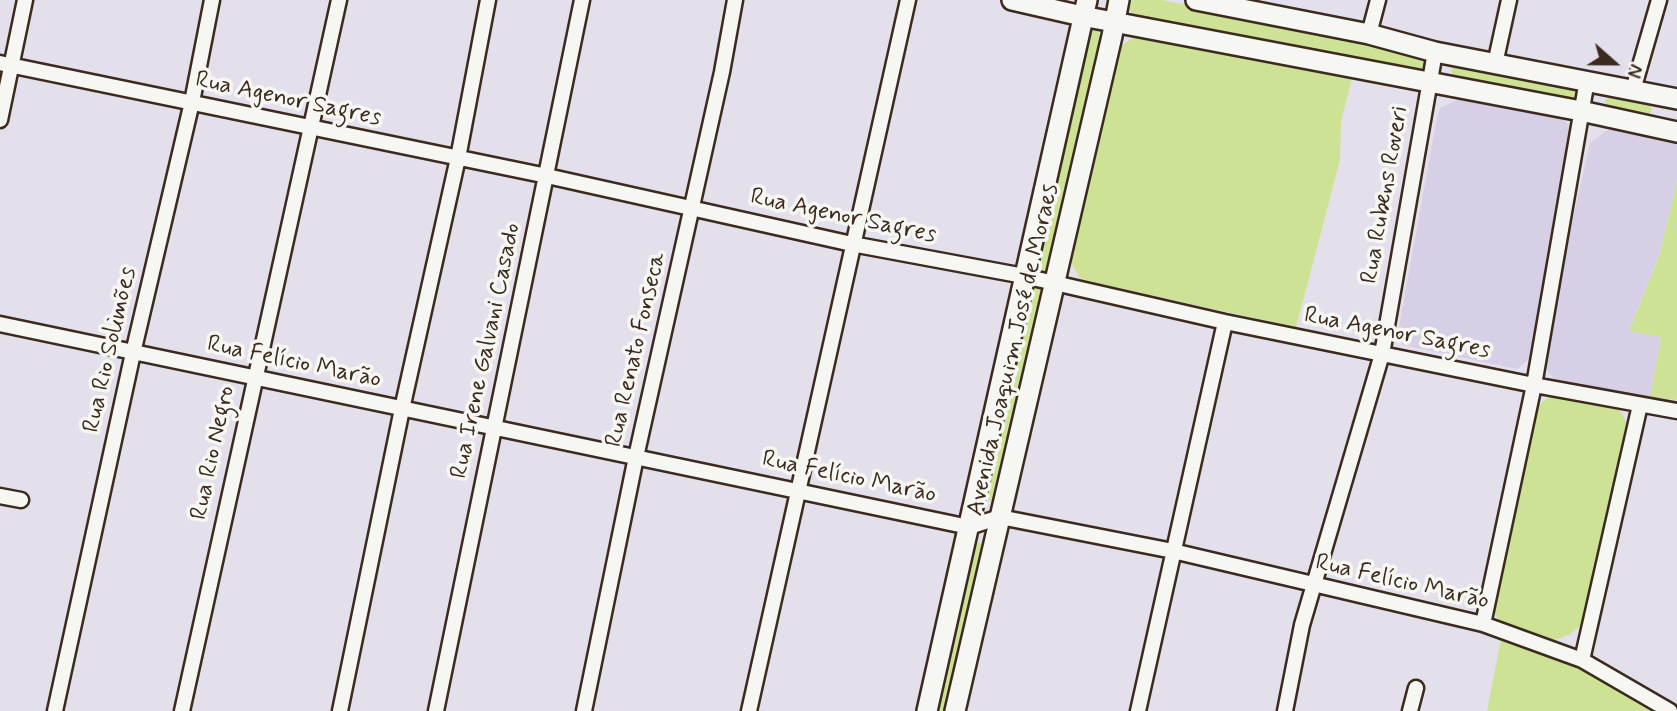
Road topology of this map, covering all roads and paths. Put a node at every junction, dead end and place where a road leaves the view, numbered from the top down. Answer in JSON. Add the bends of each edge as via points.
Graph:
{"nodes":[{"id":1,"x":25,"y":0,"type":"edge"},
{"id":2,"x":212,"y":0,"type":"edge"},
{"id":3,"x":339,"y":0,"type":"edge"},
{"id":4,"x":488,"y":0,"type":"edge"},
{"id":5,"x":582,"y":0,"type":"edge"},
{"id":6,"x":734,"y":0,"type":"edge"},
{"id":7,"x":908,"y":0,"type":"edge"},
{"id":8,"x":1012,"y":0,"type":"edge"},
{"id":9,"x":1119,"y":0,"type":"edge"},
{"id":10,"x":1196,"y":0,"type":"edge"},
{"id":11,"x":1378,"y":0,"type":"edge"},
{"id":12,"x":1509,"y":0,"type":"edge"},
{"id":13,"x":1659,"y":0,"type":"edge"},
{"id":14,"x":1239,"y":4,"type":"edge"},
{"id":15,"x":1085,"y":8,"type":"edge"},
{"id":16,"x":1115,"y":21,"type":"junction"},
{"id":17,"x":1369,"y":34,"type":"junction"},
{"id":18,"x":1435,"y":52,"type":"junction"},
{"id":19,"x":1495,"y":64,"type":"junction"},
{"id":20,"x":6,"y":65,"type":"edge"},
{"id":21,"x":1587,"y":80,"type":"junction"},
{"id":22,"x":1428,"y":83,"type":"junction"},
{"id":23,"x":1633,"y":90,"type":"junction"},
{"id":24,"x":1672,"y":97,"type":"edge"},
{"id":25,"x":192,"y":102,"type":"junction"},
{"id":26,"x":1581,"y":111,"type":"junction"},
{"id":27,"x":0,"y":120,"type":"edge"},
{"id":28,"x":311,"y":129,"type":"junction"},
{"id":29,"x":1668,"y":129,"type":"edge"},
{"id":30,"x":458,"y":158,"type":"junction"},
{"id":31,"x":547,"y":176,"type":"junction"},
{"id":32,"x":692,"y":208,"type":"junction"},
{"id":33,"x":852,"y":244,"type":"junction"},
{"id":34,"x":1024,"y":276,"type":"junction"},
{"id":35,"x":1055,"y":283,"type":"junction"},
{"id":36,"x":1225,"y":322,"type":"junction"},
{"id":37,"x":0,"y":324,"type":"edge"},
{"id":38,"x":133,"y":353,"type":"junction"},
{"id":39,"x":1382,"y":354,"type":"junction"},
{"id":40,"x":254,"y":376,"type":"junction"},
{"id":41,"x":1534,"y":385,"type":"junction"},
{"id":42,"x":1640,"y":405,"type":"junction"},
{"id":43,"x":402,"y":409,"type":"junction"},
{"id":44,"x":1677,"y":411,"type":"edge"},
{"id":45,"x":493,"y":428,"type":"junction"},
{"id":46,"x":636,"y":457,"type":"junction"},
{"id":47,"x":797,"y":491,"type":"junction"},
{"id":48,"x":0,"y":496,"type":"edge"},
{"id":49,"x":21,"y":500,"type":"dead end"},
{"id":50,"x":1000,"y":517,"type":"junction"},
{"id":51,"x":969,"y":527,"type":"junction"},
{"id":52,"x":1173,"y":551,"type":"junction"},
{"id":53,"x":1313,"y":585,"type":"junction"},
{"id":54,"x":1483,"y":624,"type":"junction"},
{"id":55,"x":1582,"y":660,"type":"junction"},
{"id":56,"x":1416,"y":688,"type":"dead end"},
{"id":57,"x":55,"y":711,"type":"edge"},
{"id":58,"x":182,"y":711,"type":"edge"},
{"id":59,"x":340,"y":711,"type":"edge"},
{"id":60,"x":436,"y":711,"type":"edge"},
{"id":61,"x":584,"y":711,"type":"edge"},
{"id":62,"x":750,"y":711,"type":"edge"},
{"id":63,"x":927,"y":711,"type":"edge"},
{"id":64,"x":955,"y":711,"type":"edge"},
{"id":65,"x":1138,"y":711,"type":"edge"},
{"id":66,"x":1285,"y":711,"type":"edge"},
{"id":67,"x":1410,"y":711,"type":"edge"},
{"id":68,"x":1670,"y":711,"type":"edge"}],
"edges":[{"from":1,"to":20,"type":"street"},
{"from":2,"to":25,"type":"street","name":"Rua Rio Solimões"},
{"from":3,"to":28,"type":"street","name":"Rua Rio Negro"},
{"from":4,"to":30,"type":"street"},
{"from":5,"to":31,"type":"street","name":"Rua Irene Galvani Casado"},
{"from":6,"to":32,"type":"street","name":"Rua Renato Fonseca"},
{"from":7,"to":33,"type":"street"},
{"from":8,"to":15,"type":"street"},
{"from":9,"to":16,"type":"street","name":"Avenida Joaquim José de Moraes"},
{"from":10,"to":14,"type":"street"},
{"from":11,"to":17,"type":"street"},
{"from":12,"to":19,"type":"street"},
{"from":13,"to":23,"type":"street"},
{"from":14,"to":17,"type":"street"},
{"from":15,"to":16,"type":"street"},
{"from":15,"to":34,"type":"street","name":"Avenida Joaquim José de Moraes"},
{"from":16,"to":22,"type":"street"},
{"from":16,"to":35,"type":"street","name":"Avenida Joaquim José de Moraes"},
{"from":17,"to":18,"type":"street"},
{"from":18,"to":19,"type":"street"},
{"from":18,"to":22,"type":"street","name":"Rua Rubens Roveri"},
{"from":19,"to":21,"type":"street"},
{"from":20,"to":25,"type":"street","name":"Rua Agenor Sagres"},
{"from":20,"to":27,"type":"street"},
{"from":21,"to":23,"type":"street"},
{"from":21,"to":26,"type":"street"},
{"from":22,"to":26,"type":"street"},
{"from":22,"to":39,"type":"street","name":"Rua Rubens Roveri"},
{"from":23,"to":24,"type":"street"},
{"from":24,"to":29,"type":"street"},
{"from":25,"to":28,"type":"street","name":"Rua Agenor Sagres"},
{"from":25,"to":38,"type":"street","name":"Rua Rio Solimões"},
{"from":26,"to":29,"type":"street"},
{"from":26,"to":41,"type":"street"},
{"from":28,"to":30,"type":"street","name":"Rua Agenor Sagres"},
{"from":28,"to":40,"type":"street","name":"Rua Rio Negro"},
{"from":30,"to":31,"type":"street","name":"Rua Agenor Sagres"},
{"from":30,"to":43,"type":"street"},
{"from":31,"to":32,"type":"street","name":"Rua Agenor Sagres"},
{"from":31,"to":45,"type":"street","name":"Rua Irene Galvani Casado"},
{"from":32,"to":33,"type":"street","name":"Rua Agenor Sagres"},
{"from":32,"to":46,"type":"street","name":"Rua Renato Fonseca"},
{"from":33,"to":34,"type":"street","name":"Rua Agenor Sagres"},
{"from":33,"to":47,"type":"street"},
{"from":34,"to":35,"type":"street","name":"Rua Agenor Sagres"},
{"from":34,"to":51,"type":"street","name":"Avenida Joaquim José de Moraes"},
{"from":35,"to":36,"type":"street","name":"Rua Agenor Sagres"},
{"from":35,"to":50,"type":"street","name":"Avenida Joaquim José de Moraes"},
{"from":36,"to":39,"type":"street","name":"Rua Agenor Sagres"},
{"from":36,"to":52,"type":"street"},
{"from":37,"to":38,"type":"street","name":"Rua Felício Marão"},
{"from":38,"to":40,"type":"street","name":"Rua Felício Marão"},
{"from":38,"to":57,"type":"street","name":"Rua Rio Solimões"},
{"from":39,"to":41,"type":"street","name":"Rua Agenor Sagres"},
{"from":39,"to":53,"type":"street","name":"Rua Rubens Roveri"},
{"from":40,"to":43,"type":"street","name":"Rua Felício Marão"},
{"from":40,"to":58,"type":"street","name":"Rua Rio Negro"},
{"from":41,"to":42,"type":"street","name":"Rua Agenor Sagres"},
{"from":41,"to":54,"type":"street"},
{"from":42,"to":44,"type":"street","name":"Rua Agenor Sagres"},
{"from":42,"to":55,"type":"street"},
{"from":43,"to":45,"type":"street","name":"Rua Felício Marão"},
{"from":43,"to":59,"type":"street"},
{"from":45,"to":46,"type":"street","name":"Rua Felício Marão"},
{"from":45,"to":60,"type":"street","name":"Rua Irene Galvani Casado"},
{"from":46,"to":47,"type":"street","name":"Rua Felício Marão"},
{"from":46,"to":61,"type":"street","name":"Rua Renato Fonseca"},
{"from":47,"to":51,"type":"street","name":"Rua Felício Marão"},
{"from":47,"to":62,"type":"street"},
{"from":48,"to":49,"type":"street"},
{"from":50,"to":51,"type":"street","name":"Rua Felício Marão"},
{"from":50,"to":52,"type":"street","name":"Rua Felício Marão"},
{"from":50,"to":64,"type":"street","name":"Avenida Joaquim José de Moraes"},
{"from":51,"to":63,"type":"street","name":"Avenida Joaquim José de Moraes"},
{"from":52,"to":53,"type":"street","name":"Rua Felício Marão"},
{"from":52,"to":65,"type":"street"},
{"from":53,"to":54,"type":"street","name":"Rua Felício Marão"},
{"from":53,"to":66,"type":"street","name":"Rua Rubens Roveri"},
{"from":54,"to":55,"type":"street","name":"Rua Felício Marão"},
{"from":55,"to":68,"type":"street","name":"Rua Felício Marão"},
{"from":56,"to":67,"type":"street"}]}
